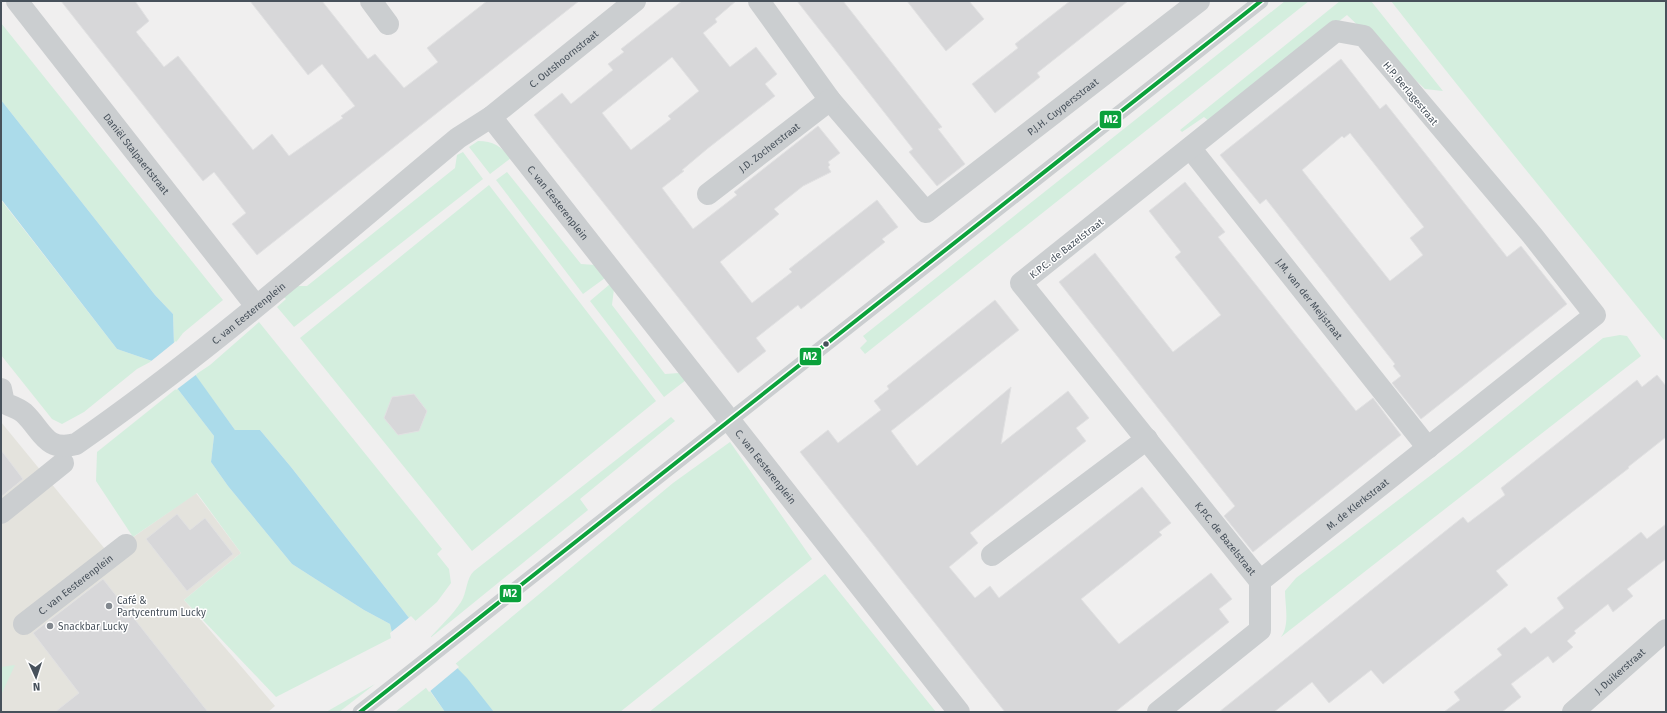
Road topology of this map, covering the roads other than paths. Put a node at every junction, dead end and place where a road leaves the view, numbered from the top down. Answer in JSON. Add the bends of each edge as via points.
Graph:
{"nodes":[{"id":1,"x":17,"y":1,"type":"edge"},
{"id":2,"x":371,"y":1,"type":"edge"},
{"id":3,"x":636,"y":1,"type":"edge"},
{"id":4,"x":759,"y":1,"type":"edge"},
{"id":5,"x":1199,"y":1,"type":"edge"},
{"id":6,"x":1261,"y":1,"type":"edge"},
{"id":7,"x":388,"y":24,"type":"dead end"},
{"id":8,"x":830,"y":100,"type":"junction"},
{"id":9,"x":491,"y":118,"type":"junction"},
{"id":10,"x":1191,"y":149,"type":"junction"},
{"id":11,"x":708,"y":194,"type":"dead end"},
{"id":12,"x":256,"y":306,"type":"junction"},
{"id":13,"x":1595,"y":315,"type":"joint"},
{"id":14,"x":2,"y":398,"type":"edge"},
{"id":15,"x":729,"y":420,"type":"junction"},
{"id":16,"x":1146,"y":439,"type":"junction"},
{"id":17,"x":1428,"y":448,"type":"junction"},
{"id":18,"x":63,"y":455,"type":"junction"},
{"id":19,"x":1,"y":513,"type":"edge"},
{"id":20,"x":126,"y":545,"type":"dead end"},
{"id":21,"x":992,"y":555,"type":"dead end"},
{"id":22,"x":1260,"y":581,"type":"junction"},
{"id":23,"x":24,"y":624,"type":"dead end"},
{"id":24,"x":1666,"y":630,"type":"edge"},
{"id":25,"x":360,"y":712,"type":"edge"},
{"id":26,"x":959,"y":712,"type":"edge"},
{"id":27,"x":1158,"y":712,"type":"edge"},
{"id":28,"x":1572,"y":712,"type":"edge"}],
"edges":[{"from":1,"to":12,"type":"street","name":"Daniël Stalpaertstraat"},
{"from":2,"to":7,"type":"street"},
{"from":3,"to":9,"type":"street","name":"C. Outshoornstraat"},
{"from":4,"to":8,"type":"street"},
{"from":5,"to":8,"type":"street","name":"P.J.H. Cuypersstraat","via":[[926,212]]},
{"from":6,"to":15,"type":"lane"},
{"from":8,"to":11,"type":"street","name":"J.D. Zocherstraat"},
{"from":9,"to":12,"type":"street","name":"C. van Eesterenplein","via":[[458,138]]},
{"from":9,"to":15,"type":"street","name":"C. van Eesterenplein"},
{"from":10,"to":13,"type":"street","name":"H.P. Berlagestraat","via":[[1336,32],[1364,36]]},
{"from":10,"to":16,"type":"street","name":"K.P.C. de Bazelstraat","via":[[1021,283]]},
{"from":10,"to":17,"type":"street","name":"J.M. van der Meijstraat"},
{"from":12,"to":18,"type":"street","name":"C. van Eesterenplein","via":[[152,389]]},
{"from":13,"to":17,"type":"street","name":"M. de Klerkstraat"},
{"from":14,"to":18,"type":"street","via":[[24,413]]},
{"from":15,"to":25,"type":"lane"},
{"from":15,"to":26,"type":"street","name":"C. van Eesterenplein"},
{"from":16,"to":21,"type":"street"},
{"from":16,"to":22,"type":"street","name":"K.P.C. de Bazelstraat"},
{"from":17,"to":22,"type":"street","name":"M. de Klerkstraat"},
{"from":18,"to":19,"type":"street","name":"C. van Eesterenplein"},
{"from":20,"to":23,"type":"street","name":"C. van Eesterenplein"},
{"from":22,"to":27,"type":"street","via":[[1260,630]]},
{"from":24,"to":28,"type":"street","name":"J. Duikerstraat"}]}
